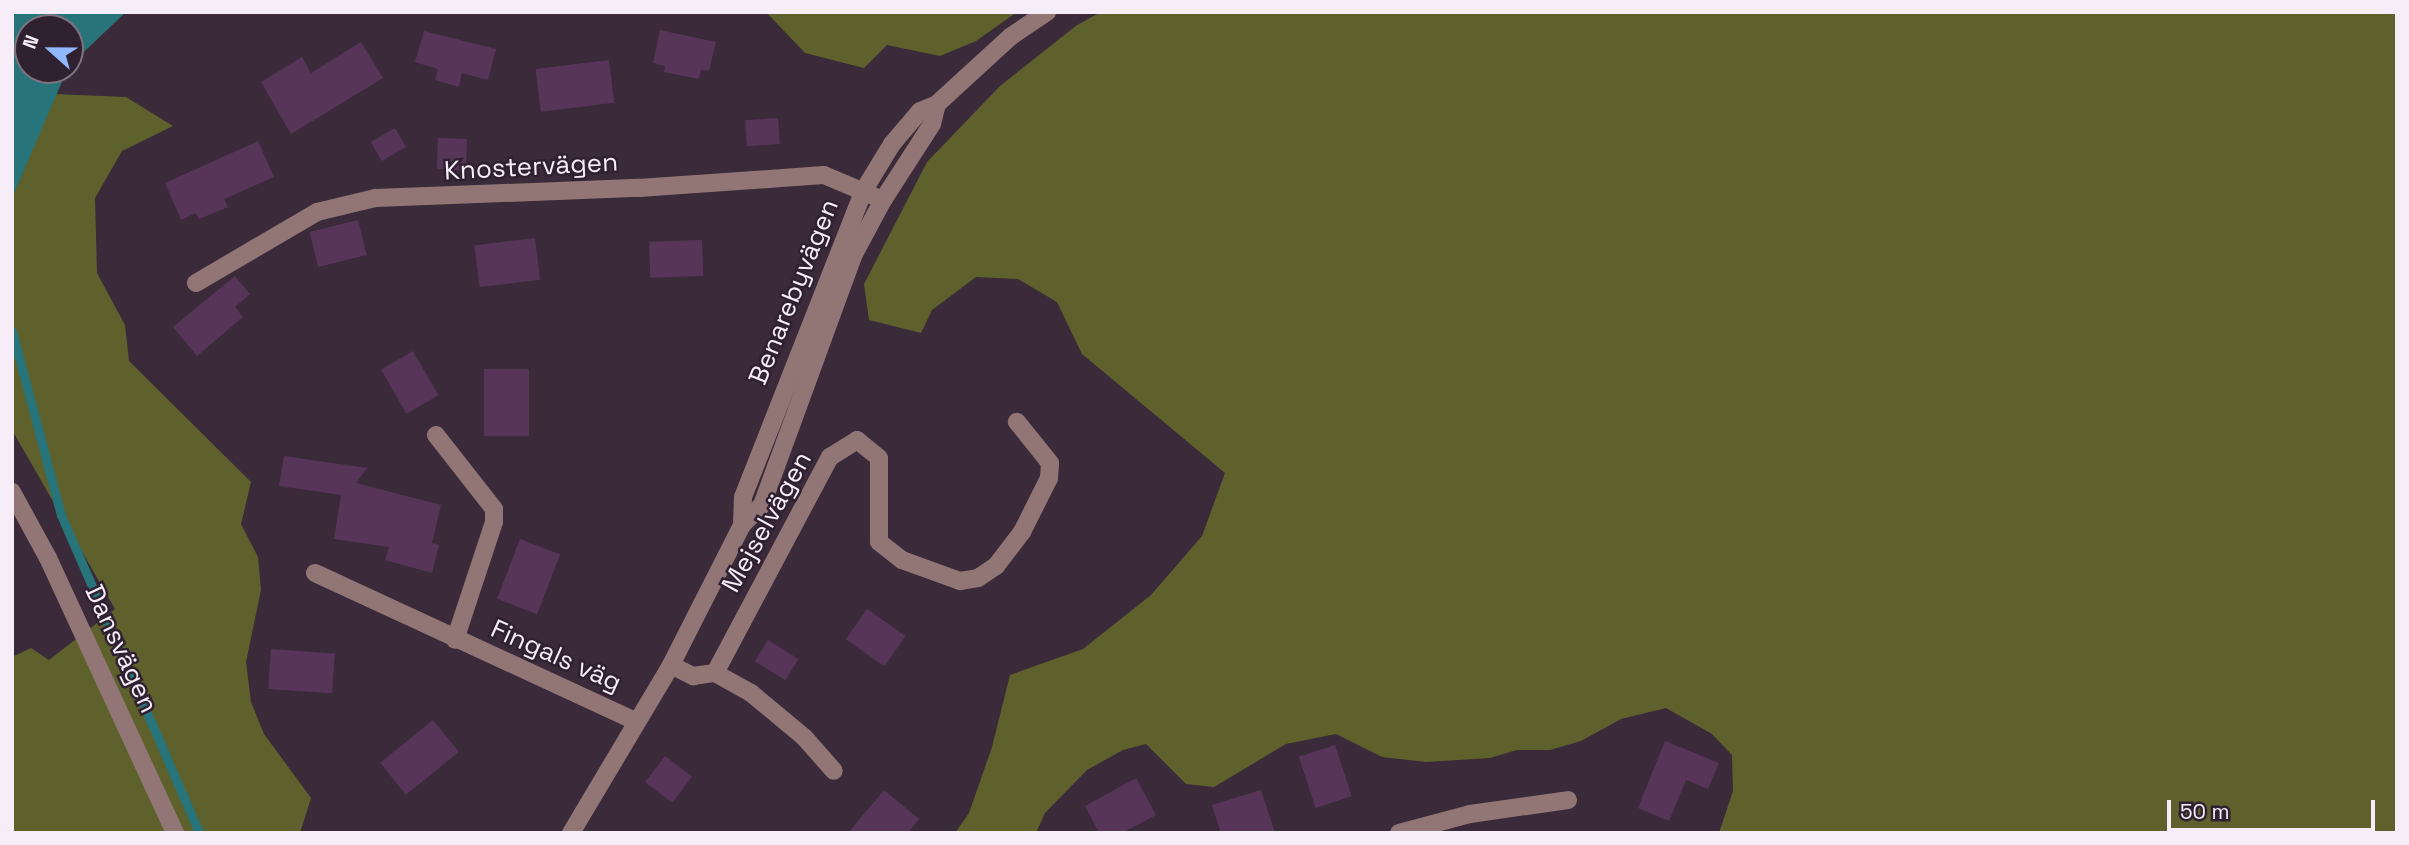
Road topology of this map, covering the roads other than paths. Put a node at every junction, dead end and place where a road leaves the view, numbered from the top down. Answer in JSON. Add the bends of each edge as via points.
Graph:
{"nodes":[{"id":1,"x":1047,"y":12,"type":"edge"},
{"id":2,"x":937,"y":104,"type":"junction"},
{"id":3,"x":864,"y":190,"type":"junction"},
{"id":4,"x":883,"y":200,"type":"junction"},
{"id":5,"x":196,"y":283,"type":"dead end"},
{"id":6,"x":1017,"y":422,"type":"dead end"},
{"id":7,"x":436,"y":435,"type":"dead end"},
{"id":8,"x":12,"y":492,"type":"edge"},
{"id":9,"x":742,"y":525,"type":"junction"},
{"id":10,"x":315,"y":573,"type":"dead end"},
{"id":11,"x":456,"y":640,"type":"junction"},
{"id":12,"x":671,"y":665,"type":"junction"},
{"id":13,"x":715,"y":673,"type":"junction"},
{"id":14,"x":636,"y":721,"type":"junction"},
{"id":15,"x":834,"y":771,"type":"dead end"},
{"id":16,"x":1568,"y":800,"type":"dead end"},
{"id":17,"x":175,"y":833,"type":"edge"},
{"id":18,"x":571,"y":833,"type":"edge"},
{"id":19,"x":1399,"y":833,"type":"edge"}],
"edges":[{"from":1,"to":2,"type":"street","name":"Benarebyvägen","via":[[1010,37]]},
{"from":2,"to":3,"type":"street","name":"Benarebyvägen","via":[[920,111],[892,144]]},
{"from":2,"to":4,"type":"street","name":"Benarebyvägen","via":[[932,124]]},
{"from":3,"to":4,"type":"street","name":"Knostervägen"},
{"from":3,"to":5,"type":"street","name":"Knostervägen","via":[[824,175],[639,188],[375,198],[317,212]]},
{"from":3,"to":9,"type":"street","name":"Benarebyvägen","via":[[748,486]]},
{"from":4,"to":9,"type":"street","name":"Benarebyvägen","via":[[853,257],[762,505]]},
{"from":6,"to":13,"type":"street","name":"Mejselvägen","via":[[1050,463],[1049,478],[1022,532],[996,566],[978,578],[960,581],[902,560],[879,542],[879,458],[858,440],[830,457]]},
{"from":7,"to":11,"type":"street","name":"Fingals väg","via":[[494,509],[488,545]]},
{"from":8,"to":17,"type":"street","name":"Dansvägen","via":[[54,570]]},
{"from":9,"to":12,"type":"street","name":"Benarebyvägen"},
{"from":10,"to":11,"type":"street","name":"Fingals väg"},
{"from":11,"to":14,"type":"street","name":"Fingals väg"},
{"from":12,"to":13,"type":"street","via":[[693,676]]},
{"from":12,"to":14,"type":"street","name":"Benarebyvägen"},
{"from":13,"to":15,"type":"street","via":[[775,712]]},
{"from":14,"to":18,"type":"street","name":"Benarebyvägen"},
{"from":16,"to":19,"type":"street","via":[[1470,814]]}]}
